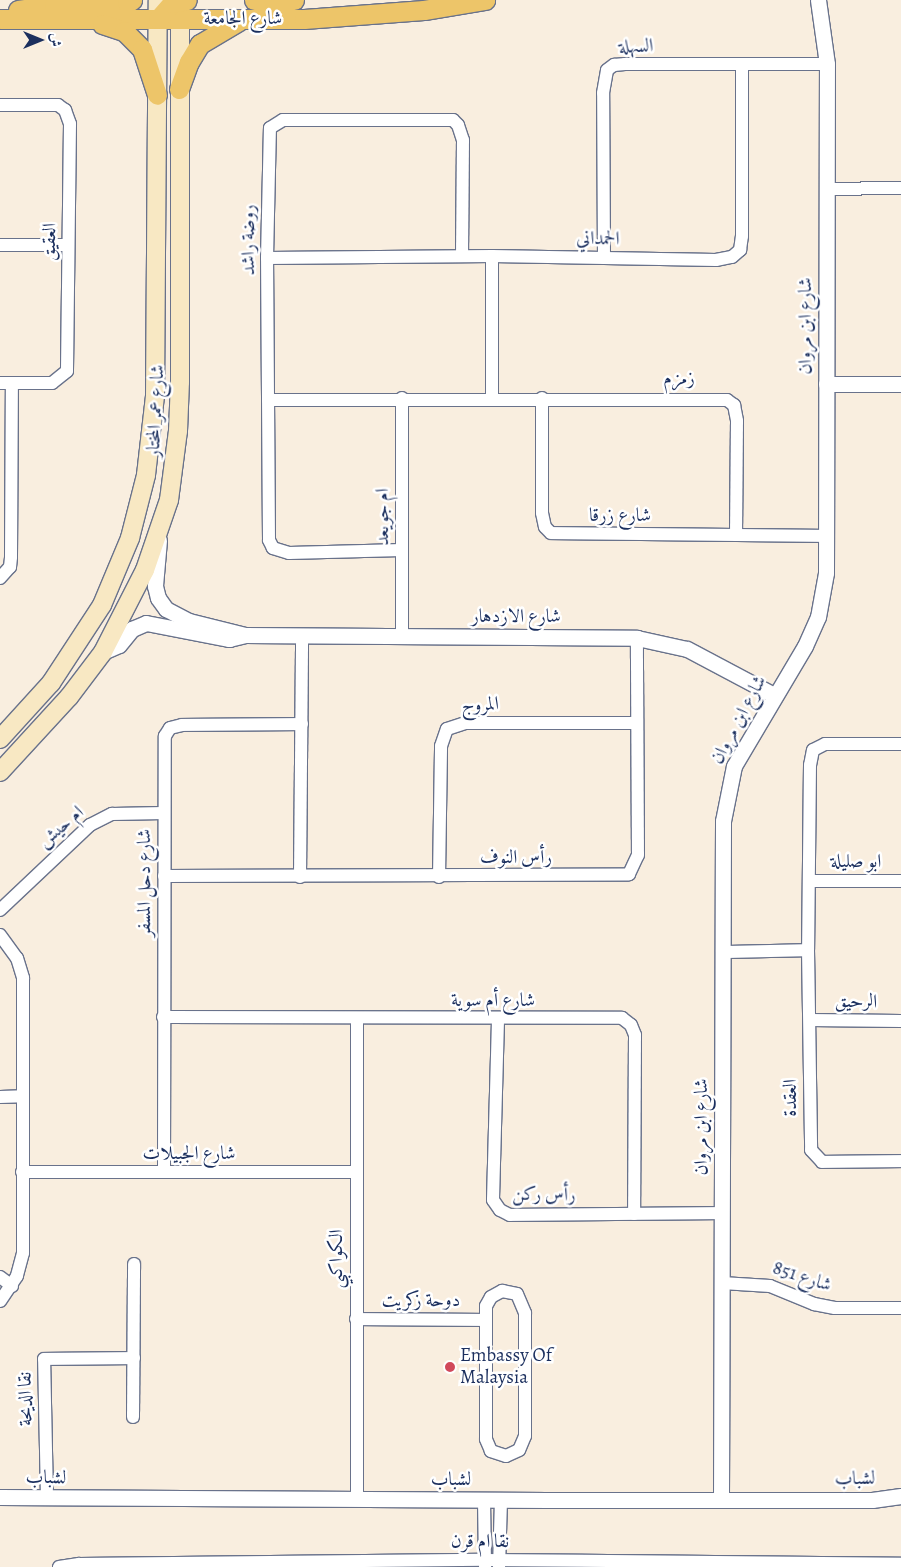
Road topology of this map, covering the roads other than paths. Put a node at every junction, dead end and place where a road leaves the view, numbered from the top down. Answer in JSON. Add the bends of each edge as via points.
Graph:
{"nodes":[{"id":1,"x":132,"y":0,"type":"edge"},
{"id":2,"x":158,"y":0,"type":"edge"},
{"id":3,"x":187,"y":0,"type":"edge"},
{"id":4,"x":254,"y":0,"type":"edge"},
{"id":5,"x":294,"y":0,"type":"edge"},
{"id":6,"x":485,"y":0,"type":"edge"},
{"id":7,"x":818,"y":0,"type":"edge"},
{"id":8,"x":180,"y":6,"type":"edge"},
{"id":9,"x":0,"y":18,"type":"edge"},
{"id":10,"x":158,"y":19,"type":"junction"},
{"id":11,"x":244,"y":19,"type":"junction"},
{"id":12,"x":87,"y":20,"type":"junction"},
{"id":13,"x":742,"y":64,"type":"junction"},
{"id":14,"x":827,"y":64,"type":"junction"},
{"id":15,"x":179,"y":89,"type":"junction"},
{"id":16,"x":157,"y":95,"type":"junction"},
{"id":17,"x":0,"y":105,"type":"edge"},
{"id":18,"x":901,"y":188,"type":"edge"},
{"id":19,"x":826,"y":189,"type":"junction"},
{"id":20,"x":0,"y":245,"type":"edge"},
{"id":21,"x":68,"y":245,"type":"junction"},
{"id":22,"x":462,"y":256,"type":"junction"},
{"id":23,"x":492,"y":256,"type":"junction"},
{"id":24,"x":267,"y":258,"type":"junction"},
{"id":25,"x":604,"y":258,"type":"junction"},
{"id":26,"x":6,"y":383,"type":"edge"},
{"id":27,"x":826,"y":384,"type":"junction"},
{"id":28,"x":901,"y":384,"type":"edge"},
{"id":29,"x":402,"y":398,"type":"junction"},
{"id":30,"x":492,"y":398,"type":"junction"},
{"id":31,"x":542,"y":398,"type":"junction"},
{"id":32,"x":268,"y":400,"type":"junction"},
{"id":33,"x":159,"y":535,"type":"junction"},
{"id":34,"x":736,"y":535,"type":"junction"},
{"id":35,"x":826,"y":536,"type":"junction"},
{"id":36,"x":402,"y":550,"type":"junction"},
{"id":37,"x":0,"y":578,"type":"edge"},
{"id":38,"x":245,"y":635,"type":"junction"},
{"id":39,"x":302,"y":637,"type":"junction"},
{"id":40,"x":402,"y":637,"type":"junction"},
{"id":41,"x":637,"y":638,"type":"junction"},
{"id":42,"x":103,"y":652,"type":"junction"},
{"id":43,"x":774,"y":695,"type":"junction"},
{"id":44,"x":636,"y":723,"type":"junction"},
{"id":45,"x":302,"y":724,"type":"junction"},
{"id":46,"x":0,"y":739,"type":"edge"},
{"id":47,"x":901,"y":744,"type":"edge"},
{"id":48,"x":0,"y":772,"type":"edge"},
{"id":49,"x":164,"y":812,"type":"junction"},
{"id":50,"x":164,"y":876,"type":"junction"},
{"id":51,"x":300,"y":877,"type":"junction"},
{"id":52,"x":439,"y":877,"type":"junction"},
{"id":53,"x":810,"y":881,"type":"junction"},
{"id":54,"x":901,"y":881,"type":"edge"},
{"id":55,"x":0,"y":910,"type":"edge"},
{"id":56,"x":0,"y":935,"type":"edge"},
{"id":57,"x":808,"y":950,"type":"junction"},
{"id":58,"x":722,"y":952,"type":"junction"},
{"id":59,"x":163,"y":1017,"type":"junction"},
{"id":60,"x":357,"y":1019,"type":"junction"},
{"id":61,"x":498,"y":1020,"type":"junction"},
{"id":62,"x":810,"y":1020,"type":"junction"},
{"id":63,"x":901,"y":1021,"type":"edge"},
{"id":64,"x":23,"y":1096,"type":"junction"},
{"id":65,"x":0,"y":1097,"type":"edge"},
{"id":66,"x":901,"y":1161,"type":"edge"},
{"id":67,"x":22,"y":1172,"type":"junction"},
{"id":68,"x":164,"y":1172,"type":"junction"},
{"id":69,"x":356,"y":1172,"type":"junction"},
{"id":70,"x":722,"y":1213,"type":"junction"},
{"id":71,"x":634,"y":1214,"type":"junction"},
{"id":72,"x":134,"y":1264,"type":"dead end"},
{"id":73,"x":0,"y":1277,"type":"edge"},
{"id":74,"x":722,"y":1283,"type":"junction"},
{"id":75,"x":12,"y":1286,"type":"junction"},
{"id":76,"x":0,"y":1300,"type":"edge"},
{"id":77,"x":901,"y":1308,"type":"edge"},
{"id":78,"x":356,"y":1319,"type":"junction"},
{"id":79,"x":485,"y":1320,"type":"junction"},
{"id":80,"x":134,"y":1358,"type":"junction"},
{"id":81,"x":133,"y":1417,"type":"dead end"},
{"id":82,"x":901,"y":1496,"type":"edge"},
{"id":83,"x":0,"y":1497,"type":"edge"},
{"id":84,"x":47,"y":1498,"type":"junction"},
{"id":85,"x":357,"y":1499,"type":"junction"},
{"id":86,"x":721,"y":1499,"type":"junction"},
{"id":87,"x":484,"y":1500,"type":"junction"},
{"id":88,"x":501,"y":1500,"type":"junction"},
{"id":89,"x":485,"y":1564,"type":"edge"},
{"id":90,"x":500,"y":1564,"type":"edge"},
{"id":91,"x":901,"y":1564,"type":"edge"},
{"id":92,"x":59,"y":1567,"type":"edge"}],
"edges":[{"from":1,"to":9,"type":"main road","via":[[127,4],[24,8]]},
{"from":2,"to":10,"type":"main road","name":"شارع عمر المختار"},
{"from":3,"to":8,"type":"main road"},
{"from":4,"to":5,"type":"main road"},
{"from":6,"to":11,"type":"main road","name":"شارع الجامعة","via":[[352,17]]},
{"from":7,"to":14,"type":"street","name":"شارع ابن مروان"},
{"from":8,"to":10,"type":"main road","name":"شارع الجامعة"},
{"from":8,"to":11,"type":"main road","name":"شارع الجامعة"},
{"from":8,"to":15,"type":"main road","name":"شارع عمر المختار"},
{"from":9,"to":12,"type":"main road","name":"شارع الجامعة"},
{"from":10,"to":12,"type":"main road","name":"شارع الجامعة"},
{"from":10,"to":16,"type":"main road","name":"شارع عمر المختار"},
{"from":11,"to":15,"type":"main road","via":[[216,32],[200,44],[188,62]]},
{"from":12,"to":16,"type":"main road","via":[[113,27],[132,38],[147,59]]},
{"from":13,"to":14,"type":"street","name":"السهلة"},
{"from":13,"to":25,"type":"street","name":"السهلة","via":[[625,64],[607,70],[603,93]]},
{"from":13,"to":25,"type":"street","name":"الحمداني","via":[[740,250],[725,259]]},
{"from":14,"to":19,"type":"street","name":"شارع ابن مروان"},
{"from":15,"to":33,"type":"main road","name":"شارع عمر المختار","via":[[178,432],[169,500]]},
{"from":16,"to":46,"type":"main road","name":"شارع عمر المختار","via":[[155,396],[146,476],[136,518],[109,590],[77,648],[51,683]]},
{"from":17,"to":21,"type":"street","name":"العقيق","via":[[58,105],[68,115]]},
{"from":18,"to":19,"type":"street"},
{"from":19,"to":27,"type":"street","name":"شارع ابن مروان"},
{"from":20,"to":21,"type":"street"},
{"from":21,"to":26,"type":"street","name":"العقيق","via":[[67,371],[52,383]]},
{"from":22,"to":23,"type":"street","name":"الحمداني"},
{"from":22,"to":24,"type":"street","name":"الحمداني"},
{"from":22,"to":24,"type":"street","name":"روضة راشد","via":[[462,132],[452,120],[443,118],[283,120],[273,124],[269,135]]},
{"from":23,"to":25,"type":"street","name":"الحمداني"},
{"from":23,"to":30,"type":"street"},
{"from":24,"to":32,"type":"street","name":"روضة راشد"},
{"from":26,"to":37,"type":"street","via":[[11,557],[10,567]]},
{"from":27,"to":28,"type":"street"},
{"from":27,"to":35,"type":"street","name":"شارع ابن مروان"},
{"from":29,"to":30,"type":"street","name":"زمزم"},
{"from":29,"to":32,"type":"street","name":"زمزم"},
{"from":29,"to":36,"type":"street","name":"ام جويعد"},
{"from":30,"to":31,"type":"street","name":"زمزم"},
{"from":31,"to":34,"type":"street","name":"شارع زرقا","via":[[542,513],[545,528],[551,533]]},
{"from":31,"to":34,"type":"street","name":"زمزم","via":[[728,400],[734,405],[737,421]]},
{"from":32,"to":36,"type":"street","name":"روضة راشد","via":[[267,531],[273,548],[289,553]]},
{"from":33,"to":38,"type":"street","name":"شارع الازدهار","via":[[155,586],[166,609],[189,621]]},
{"from":33,"to":42,"type":"main road","name":"شارع عمر المختار","via":[[130,604]]},
{"from":34,"to":35,"type":"street","name":"شارع زرقا"},
{"from":35,"to":43,"type":"street","name":"شارع ابن مروان","via":[[826,573],[818,617],[805,646]]},
{"from":36,"to":40,"type":"street","name":"ام جويعد"},
{"from":38,"to":39,"type":"street","name":"شارع الازدهار"},
{"from":38,"to":42,"type":"street","name":"شارع الازدهار","via":[[216,639],[146,623],[132,629],[118,645]]},
{"from":39,"to":40,"type":"street","name":"شارع الازدهار"},
{"from":39,"to":45,"type":"street"},
{"from":40,"to":41,"type":"street","name":"شارع الازدهار"},
{"from":41,"to":43,"type":"street","name":"شارع الازدهار","via":[[683,647]]},
{"from":41,"to":44,"type":"street","name":"رأس النوف"},
{"from":42,"to":48,"type":"main road","name":"شارع عمر المختار","via":[[63,704]]},
{"from":43,"to":58,"type":"street","name":"شارع ابن مروان","via":[[734,766],[727,791],[723,821]]},
{"from":44,"to":52,"type":"street","name":"المروج","via":[[466,722],[447,729],[440,746]]},
{"from":44,"to":52,"type":"street","name":"رأس النوف","via":[[638,855],[629,874]]},
{"from":45,"to":49,"type":"street","name":"شارع دحل المسفر","via":[[182,724],[170,728],[164,742]]},
{"from":45,"to":51,"type":"street"},
{"from":47,"to":53,"type":"street","name":"العقدة","via":[[825,744],[813,750],[810,765]]},
{"from":49,"to":50,"type":"street","name":"شارع دحل المسفر"},
{"from":49,"to":55,"type":"street","name":"ام حيش","via":[[112,814],[90,825]]},
{"from":50,"to":51,"type":"street","name":"رأس النوف"},
{"from":50,"to":59,"type":"street","name":"شارع دحل المسفر"},
{"from":51,"to":52,"type":"street","name":"رأس النوف"},
{"from":53,"to":54,"type":"street","name":"ابو صليلة"},
{"from":53,"to":57,"type":"street","name":"العقدة"},
{"from":56,"to":64,"type":"street","via":[[17,958],[23,978]]},
{"from":57,"to":58,"type":"street"},
{"from":57,"to":62,"type":"street","name":"العقدة"},
{"from":58,"to":70,"type":"street","name":"شارع ابن مروان"},
{"from":59,"to":60,"type":"street","name":"شارع أم سوية"},
{"from":59,"to":68,"type":"street","name":"شارع دحل المسفر"},
{"from":60,"to":61,"type":"street","name":"شارع أم سوية"},
{"from":60,"to":69,"type":"street","name":"الكواكبي"},
{"from":61,"to":71,"type":"street","name":"شارع أم سوية","via":[[619,1018],[631,1025],[635,1044]]},
{"from":61,"to":71,"type":"street","name":"رأس ركن","via":[[495,1206],[510,1215]]},
{"from":62,"to":63,"type":"street","name":"الرحيق"},
{"from":62,"to":66,"type":"street","name":"العقدة","via":[[810,1140],[814,1156],[822,1162]]},
{"from":64,"to":65,"type":"street"},
{"from":64,"to":67,"type":"street"},
{"from":67,"to":68,"type":"street","name":"شارع الجبيلات"},
{"from":67,"to":75,"type":"street","via":[[23,1253]]},
{"from":68,"to":69,"type":"street","name":"شارع الجبيلات"},
{"from":69,"to":78,"type":"street","name":"الكواكبي"},
{"from":70,"to":71,"type":"street","name":"رأس ركن"},
{"from":70,"to":74,"type":"street","name":"شارع ابن مروان"},
{"from":72,"to":80,"type":"street"},
{"from":73,"to":75,"type":"street"},
{"from":74,"to":77,"type":"street","name":"شارع 851","via":[[770,1286],[814,1304],[834,1308]]},
{"from":74,"to":86,"type":"street","name":"شارع ابن مروان"},
{"from":75,"to":76,"type":"street"},
{"from":78,"to":79,"type":"street","name":"دوحة زكريت"},
{"from":78,"to":85,"type":"street","name":"الكواكبي"},
{"from":79,"to":79,"type":"street","name":"دوحة زكريت","via":[[486,1439],[490,1451],[506,1456],[519,1450],[525,1436],[522,1301],[512,1292],[497,1293],[488,1301]]},
{"from":80,"to":81,"type":"street"},
{"from":80,"to":84,"type":"street","name":"نقا الديحة","via":[[44,1359]]},
{"from":82,"to":86,"type":"street","name":"لشباب","via":[[872,1500]]},
{"from":83,"to":84,"type":"street","name":"لشباب"},
{"from":84,"to":85,"type":"street","name":"لشباب"},
{"from":85,"to":87,"type":"street","name":"لشباب"},
{"from":86,"to":88,"type":"street","name":"لشباب"},
{"from":87,"to":88,"type":"street","name":"لشباب"},
{"from":87,"to":89,"type":"street"},
{"from":88,"to":90,"type":"street"},
{"from":89,"to":90,"type":"street","name":"نقا ام قرن"},
{"from":89,"to":92,"type":"street","name":"نقا ام قرن","via":[[79,1564]]},
{"from":90,"to":91,"type":"street","name":"نقا ام قرن"}]}
